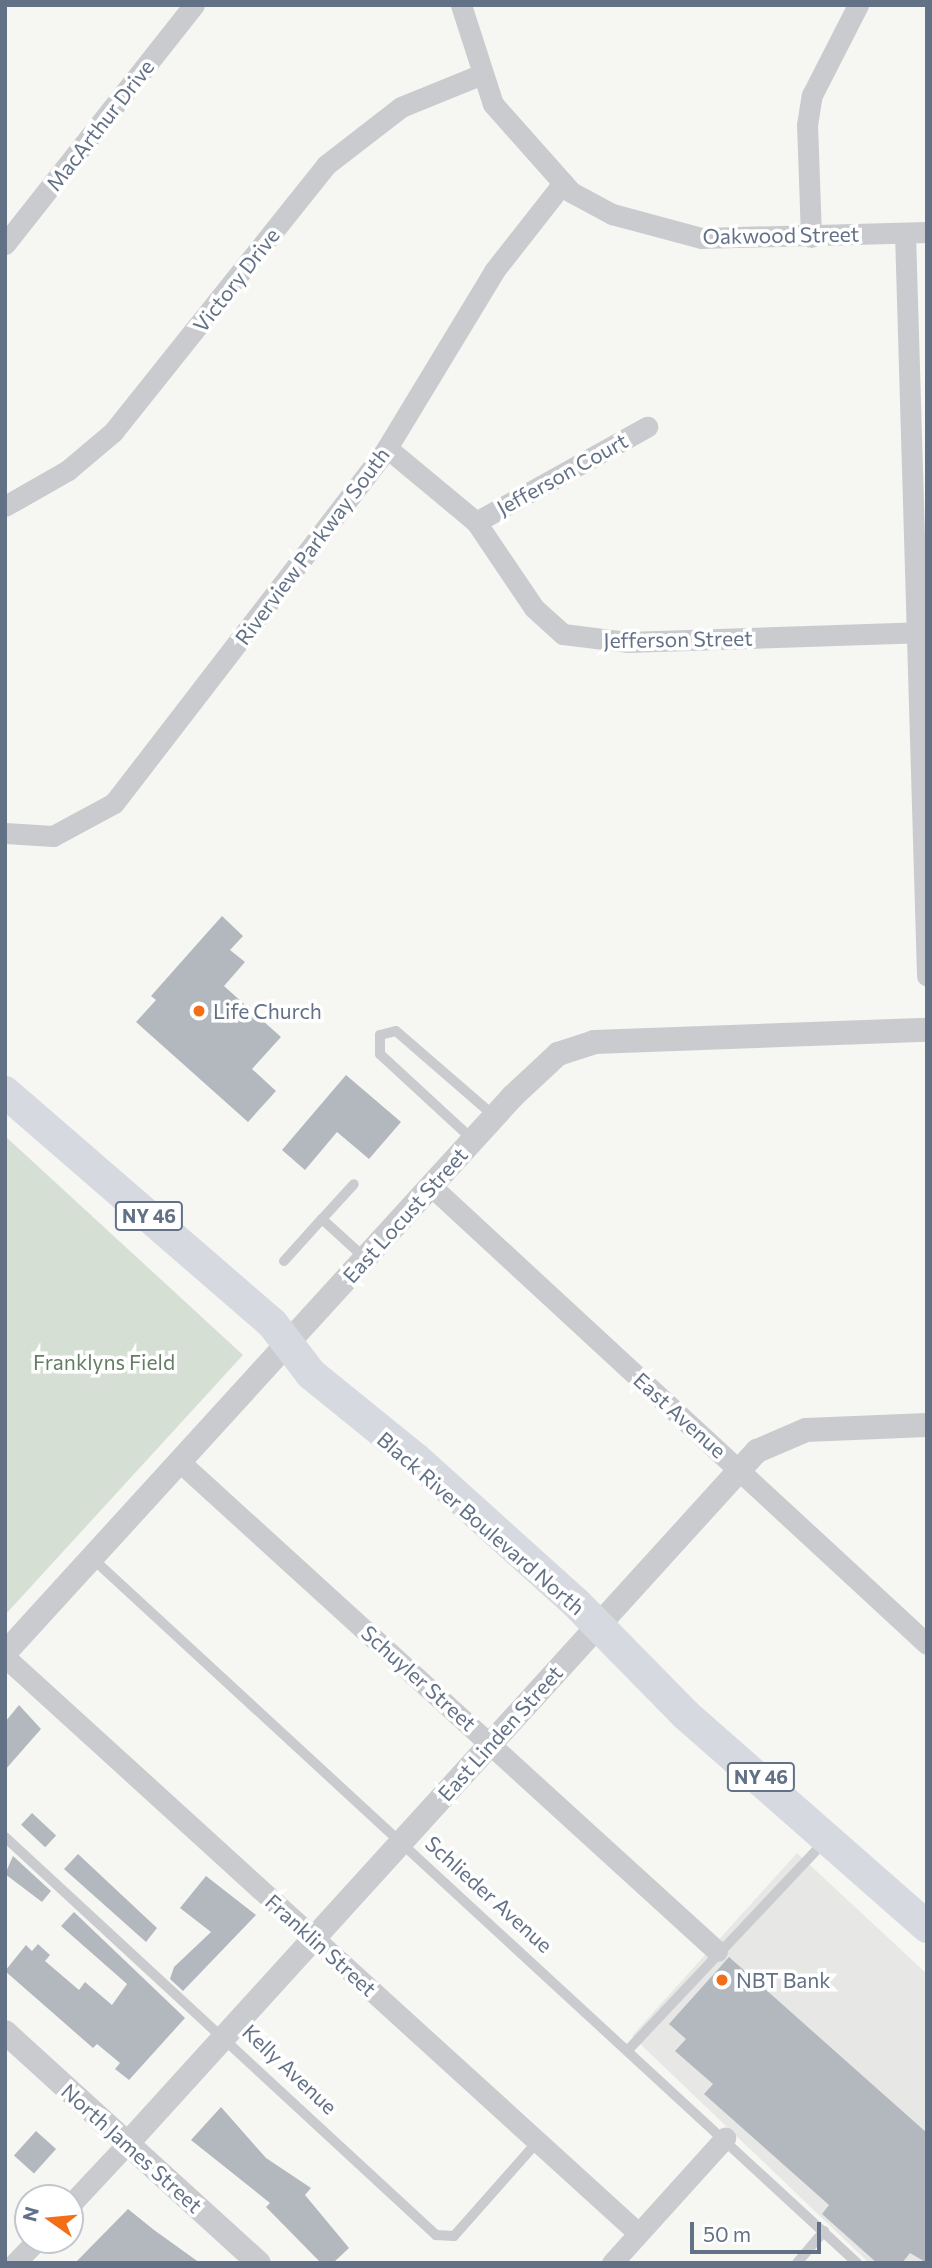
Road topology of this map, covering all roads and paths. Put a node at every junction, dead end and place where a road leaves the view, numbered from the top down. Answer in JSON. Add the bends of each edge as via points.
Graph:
{"nodes":[{"id":1,"x":194,"y":5,"type":"edge"},
{"id":2,"x":461,"y":5,"type":"edge"},
{"id":3,"x":858,"y":5,"type":"edge"},
{"id":4,"x":480,"y":75,"type":"junction"},
{"id":5,"x":563,"y":183,"type":"junction"},
{"id":6,"x":927,"y":232,"type":"edge"},
{"id":7,"x":905,"y":233,"type":"junction"},
{"id":8,"x":811,"y":237,"type":"junction"},
{"id":9,"x":5,"y":244,"type":"edge"},
{"id":10,"x":648,"y":426,"type":"dead end"},
{"id":11,"x":387,"y":448,"type":"junction"},
{"id":12,"x":5,"y":506,"type":"edge"},
{"id":13,"x":476,"y":522,"type":"junction"},
{"id":14,"x":920,"y":633,"type":"edge"},
{"id":15,"x":5,"y":833,"type":"edge"},
{"id":16,"x":927,"y":976,"type":"edge"},
{"id":17,"x":927,"y":1030,"type":"edge"},
{"id":18,"x":5,"y":1092,"type":"edge"},
{"id":19,"x":494,"y":1116,"type":"junction"},
{"id":20,"x":473,"y":1140,"type":"junction"},
{"id":21,"x":354,"y":1184,"type":"dead end"},
{"id":22,"x":431,"y":1186,"type":"junction"},
{"id":23,"x":322,"y":1219,"type":"junction"},
{"id":24,"x":366,"y":1259,"type":"junction"},
{"id":25,"x":284,"y":1261,"type":"dead end"},
{"id":26,"x":290,"y":1343,"type":"junction"},
{"id":27,"x":927,"y":1426,"type":"edge"},
{"id":28,"x":181,"y":1463,"type":"junction"},
{"id":29,"x":740,"y":1469,"type":"junction"},
{"id":30,"x":92,"y":1558,"type":"junction"},
{"id":31,"x":597,"y":1626,"type":"junction"},
{"id":32,"x":927,"y":1644,"type":"edge"},
{"id":33,"x":5,"y":1655,"type":"edge"},
{"id":34,"x":491,"y":1742,"type":"junction"},
{"id":35,"x":5,"y":1838,"type":"edge"},
{"id":36,"x":828,"y":1838,"type":"junction"},
{"id":37,"x":402,"y":1841,"type":"junction"},
{"id":38,"x":927,"y":1927,"type":"edge"},
{"id":39,"x":314,"y":1938,"type":"junction"},
{"id":40,"x":718,"y":1951,"type":"junction"},
{"id":41,"x":5,"y":2032,"type":"edge"},
{"id":42,"x":226,"y":2036,"type":"junction"},
{"id":43,"x":629,"y":2049,"type":"junction"},
{"id":44,"x":725,"y":2138,"type":"junction"},
{"id":45,"x":538,"y":2141,"type":"junction"},
{"id":46,"x":127,"y":2144,"type":"junction"},
{"id":47,"x":84,"y":2189,"type":"edge"},
{"id":48,"x":824,"y":2231,"type":"junction"},
{"id":49,"x":638,"y":2233,"type":"junction"},
{"id":50,"x":259,"y":2263,"type":"edge"},
{"id":51,"x":611,"y":2263,"type":"edge"},
{"id":52,"x":797,"y":2263,"type":"edge"},
{"id":53,"x":857,"y":2263,"type":"edge"}],
"edges":[{"from":1,"to":9,"type":"street","name":"MacArthur Drive"},
{"from":2,"to":4,"type":"street","name":"Oakwood Street"},
{"from":3,"to":8,"type":"street","via":[[813,95],[807,125]]},
{"from":4,"to":5,"type":"street","name":"Oakwood Street","via":[[518,138]]},
{"from":4,"to":12,"type":"street","name":"Victory Drive","via":[[401,107],[326,165],[113,432],[68,470]]},
{"from":5,"to":8,"type":"street","name":"Oakwood Street","via":[[612,214],[658,230],[701,238]]},
{"from":5,"to":11,"type":"street","name":"Riverview Parkway South","via":[[494,271]]},
{"from":6,"to":7,"type":"street","name":"Oakwood Street"},
{"from":7,"to":8,"type":"street","name":"Oakwood Street"},
{"from":7,"to":14,"type":"street"},
{"from":10,"to":13,"type":"street","name":"Jefferson Court"},
{"from":11,"to":13,"type":"street","name":"Jefferson Street"},
{"from":11,"to":15,"type":"street","name":"Riverview Parkway South","via":[[114,803],[53,836]]},
{"from":13,"to":14,"type":"street","name":"Jefferson Street","via":[[534,608],[563,634],[588,641]]},
{"from":14,"to":16,"type":"street"},
{"from":17,"to":19,"type":"street","name":"East Locust Street","via":[[594,1042],[558,1054]]},
{"from":18,"to":26,"type":"main road","name":"Black River Boulevard North","number":"NY 46"},
{"from":19,"to":20,"type":"street","name":"East Locust Street"},
{"from":19,"to":20,"type":"lane","via":[[397,1031],[380,1035],[380,1054]]},
{"from":20,"to":22,"type":"street","name":"East Locust Street"},
{"from":21,"to":23,"type":"lane"},
{"from":22,"to":24,"type":"street","name":"East Locust Street"},
{"from":22,"to":29,"type":"street","name":"East Avenue"},
{"from":23,"to":24,"type":"lane"},
{"from":23,"to":25,"type":"lane"},
{"from":24,"to":26,"type":"street","name":"East Locust Street"},
{"from":26,"to":28,"type":"street","name":"East Locust Street"},
{"from":26,"to":31,"type":"main road","name":"Black River Boulevard North","number":"NY 46","via":[[311,1374],[416,1459]]},
{"from":27,"to":29,"type":"street","name":"East Linden Street","via":[[806,1430],[779,1437]]},
{"from":28,"to":30,"type":"street","name":"East Locust Street"},
{"from":28,"to":34,"type":"street","name":"Schuyler Street"},
{"from":29,"to":31,"type":"street","name":"East Linden Street"},
{"from":29,"to":32,"type":"street","name":"East Avenue"},
{"from":30,"to":33,"type":"street","name":"East Locust Street"},
{"from":30,"to":37,"type":"lane","name":"Schlieder Avenue"},
{"from":31,"to":34,"type":"street","name":"East Linden Street"},
{"from":31,"to":36,"type":"main road","name":"Black River Boulevard North","number":"NY 46","via":[[657,1689]]},
{"from":33,"to":39,"type":"street","name":"Franklin Street"},
{"from":34,"to":37,"type":"street","name":"East Linden Street"},
{"from":34,"to":40,"type":"street","name":"Schuyler Street"},
{"from":35,"to":42,"type":"lane","name":"Kelly Avenue"},
{"from":36,"to":38,"type":"main road","name":"Black River Boulevard North","number":"NY 46"},
{"from":36,"to":40,"type":"lane"},
{"from":37,"to":39,"type":"street","name":"East Linden Street"},
{"from":37,"to":43,"type":"lane","name":"Schlieder Avenue"},
{"from":39,"to":42,"type":"street","name":"East Linden Street"},
{"from":39,"to":45,"type":"street","name":"Franklin Street"},
{"from":40,"to":43,"type":"lane"},
{"from":41,"to":46,"type":"street","name":"North James Street"},
{"from":42,"to":45,"type":"lane","name":"Kelly Avenue","via":[[446,2239]]},
{"from":42,"to":46,"type":"street","name":"East Linden Street"},
{"from":43,"to":44,"type":"lane","name":"Schlieder Avenue"},
{"from":44,"to":48,"type":"lane","name":"Schlieder Avenue"},
{"from":44,"to":49,"type":"street"},
{"from":45,"to":49,"type":"street","name":"Franklin Street"},
{"from":46,"to":47,"type":"street"},
{"from":46,"to":50,"type":"street","name":"North James Street"},
{"from":48,"to":52,"type":"lane"},
{"from":48,"to":53,"type":"lane","name":"Schlieder Avenue"},
{"from":49,"to":51,"type":"street"}]}
